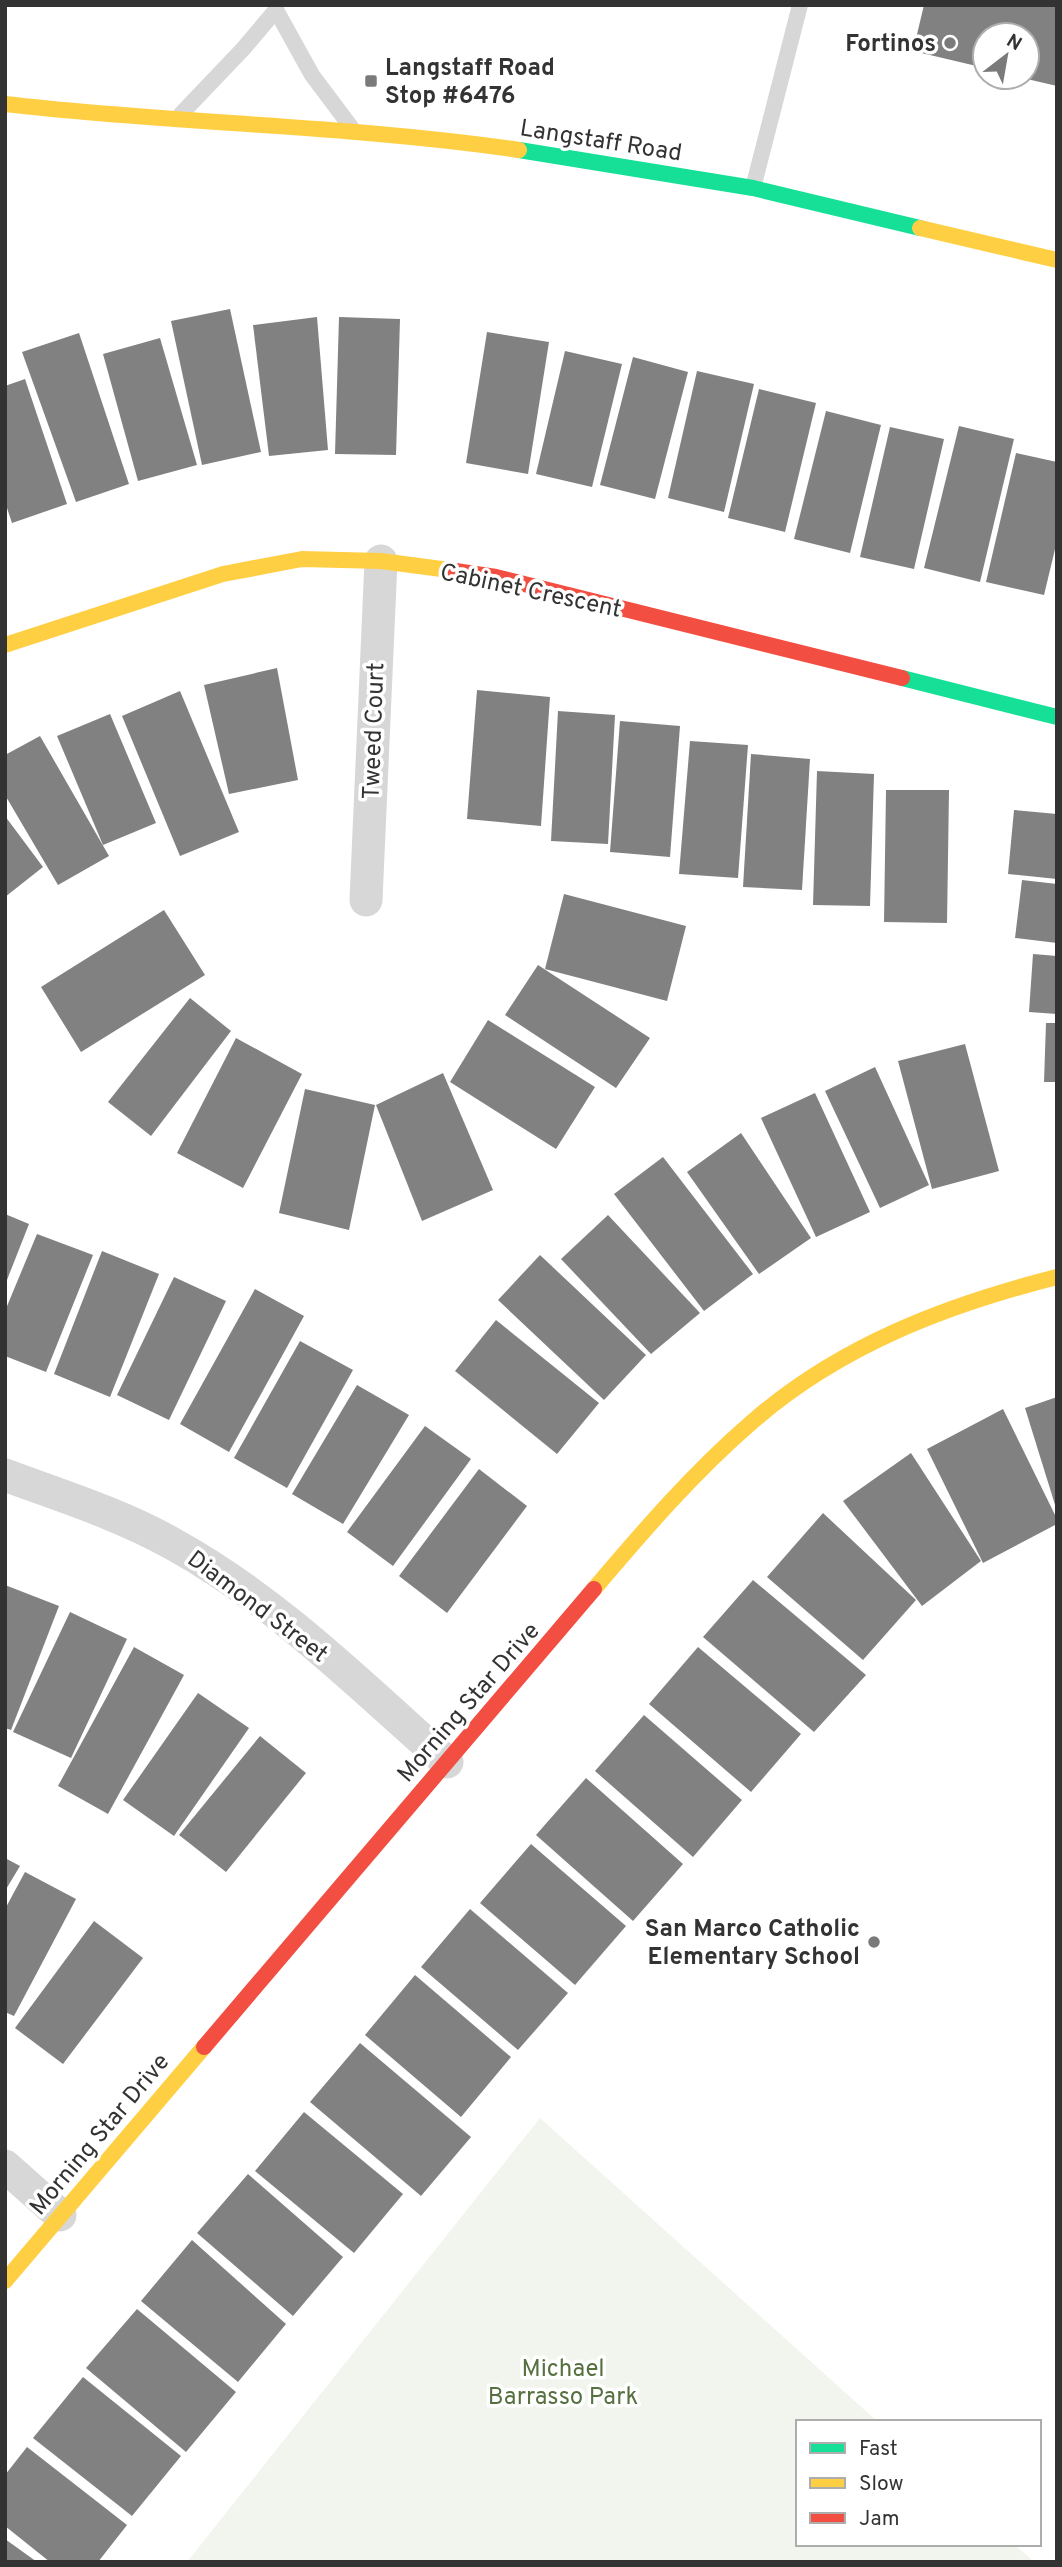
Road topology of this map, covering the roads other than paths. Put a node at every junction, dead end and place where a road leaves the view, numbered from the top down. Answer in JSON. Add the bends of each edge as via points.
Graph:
{"nodes":[{"id":1,"x":800,"y":5,"type":"edge"},
{"id":2,"x":276,"y":8,"type":"edge"},
{"id":3,"x":5,"y":104,"type":"edge"},
{"id":4,"x":178,"y":118,"type":"junction"},
{"id":5,"x":355,"y":132,"type":"junction"},
{"id":6,"x":753,"y":188,"type":"junction"},
{"id":7,"x":1057,"y":260,"type":"edge"},
{"id":8,"x":381,"y":561,"type":"junction"},
{"id":9,"x":5,"y":645,"type":"edge"},
{"id":10,"x":1057,"y":717,"type":"edge"},
{"id":11,"x":366,"y":900,"type":"dead end"},
{"id":12,"x":1057,"y":1276,"type":"edge"},
{"id":13,"x":5,"y":1475,"type":"edge"},
{"id":14,"x":447,"y":1762,"type":"junction"},
{"id":15,"x":5,"y":2166,"type":"edge"},
{"id":16,"x":60,"y":2214,"type":"junction"},
{"id":17,"x":5,"y":2281,"type":"edge"}],
"edges":[{"from":1,"to":6,"type":"lane"},
{"from":2,"to":4,"type":"lane"},
{"from":2,"to":5,"type":"lane","via":[[312,75]]},
{"from":3,"to":4,"type":"street","name":"Langstaff Road"},
{"from":4,"to":5,"type":"street","name":"Langstaff Road"},
{"from":5,"to":6,"type":"street","name":"Langstaff Road","via":[[443,139]]},
{"from":6,"to":7,"type":"street","name":"Langstaff Road"},
{"from":8,"to":9,"type":"street","name":"Cabinet Crescent","via":[[302,559],[223,574]]},
{"from":8,"to":10,"type":"street","name":"Cabinet Crescent","via":[[496,577]]},
{"from":8,"to":11,"type":"street","name":"Tweed Court"},
{"from":12,"to":14,"type":"street","name":"Morning Star Drive","via":[[1000,1290],[887,1334],[774,1404],[687,1483]]},
{"from":13,"to":14,"type":"street","name":"Diamond Street","via":[[115,1516],[172,1543],[230,1579],[318,1648]]},
{"from":14,"to":16,"type":"street","name":"Morning Star Drive"},
{"from":15,"to":16,"type":"street"},
{"from":16,"to":17,"type":"street","name":"Morning Star Drive"}]}
